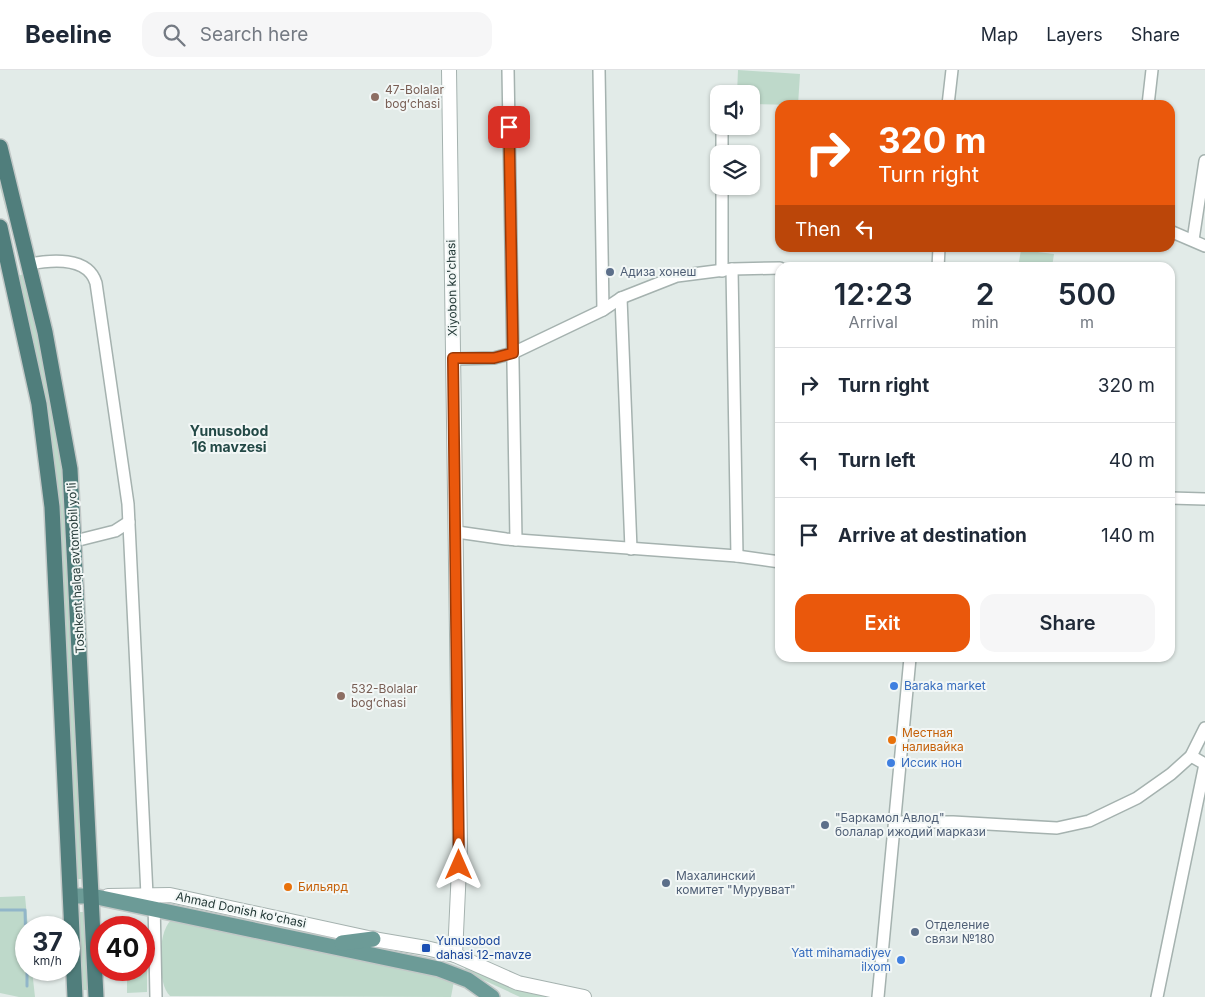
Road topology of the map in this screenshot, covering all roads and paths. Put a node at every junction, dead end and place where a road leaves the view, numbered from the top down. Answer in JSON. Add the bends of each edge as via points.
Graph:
{"nodes":[{"id":1,"x":449,"y":70,"type":"edge"},
{"id":2,"x":508,"y":70,"type":"edge"},
{"id":3,"x":598,"y":70,"type":"edge"},
{"id":4,"x":952,"y":70,"type":"edge"},
{"id":5,"x":1152,"y":70,"type":"edge"},
{"id":6,"x":949,"y":100,"type":"edge"},
{"id":7,"x":1149,"y":100,"type":"edge"},
{"id":8,"x":0,"y":147,"type":"edge"},
{"id":9,"x":1205,"y":161,"type":"edge"},
{"id":10,"x":723,"y":195,"type":"edge"},
{"id":11,"x":0,"y":227,"type":"edge"},
{"id":12,"x":1175,"y":233,"type":"edge"},
{"id":13,"x":1193,"y":240,"type":"junction"},
{"id":14,"x":1205,"y":246,"type":"edge"},
{"id":15,"x":28,"y":264,"type":"junction"},
{"id":16,"x":10,"y":268,"type":"junction"},
{"id":17,"x":775,"y":268,"type":"edge"},
{"id":18,"x":727,"y":270,"type":"junction"},
{"id":19,"x":621,"y":298,"type":"junction"},
{"id":20,"x":603,"y":310,"type":"junction"},
{"id":21,"x":513,"y":353,"type":"junction"},
{"id":22,"x":453,"y":358,"type":"junction"},
{"id":23,"x":1175,"y":498,"type":"edge"},
{"id":24,"x":1205,"y":499,"type":"edge"},
{"id":25,"x":129,"y":522,"type":"junction"},
{"id":26,"x":457,"y":532,"type":"junction"},
{"id":27,"x":516,"y":540,"type":"junction"},
{"id":28,"x":75,"y":541,"type":"junction"},
{"id":29,"x":631,"y":549,"type":"junction"},
{"id":30,"x":737,"y":556,"type":"junction"},
{"id":31,"x":775,"y":561,"type":"edge"},
{"id":32,"x":910,"y":662,"type":"edge"},
{"id":33,"x":1205,"y":728,"type":"edge"},
{"id":34,"x":1191,"y":756,"type":"junction"},
{"id":35,"x":896,"y":822,"type":"junction"},
{"id":36,"x":70,"y":896,"type":"junction"},
{"id":37,"x":92,"y":896,"type":"junction"},
{"id":38,"x":152,"y":900,"type":"junction"},
{"id":39,"x":373,"y":939,"type":"junction"},
{"id":40,"x":328,"y":944,"type":"junction"},
{"id":41,"x":455,"y":955,"type":"junction"},
{"id":42,"x":75,"y":997,"type":"edge"},
{"id":43,"x":96,"y":997,"type":"edge"},
{"id":44,"x":156,"y":997,"type":"edge"},
{"id":45,"x":471,"y":997,"type":"edge"},
{"id":46,"x":482,"y":997,"type":"edge"},
{"id":47,"x":492,"y":997,"type":"edge"},
{"id":48,"x":584,"y":997,"type":"edge"},
{"id":49,"x":878,"y":997,"type":"edge"},
{"id":50,"x":1157,"y":997,"type":"edge"}],
"edges":[{"from":1,"to":22,"type":"street","name":"Xiyobon ko'chasi"},
{"from":2,"to":21,"type":"street"},
{"from":3,"to":20,"type":"street"},
{"from":4,"to":6,"type":"street"},
{"from":5,"to":7,"type":"street"},
{"from":8,"to":15,"type":"highway","name":"Toshkent halqa avtomobil yo'li"},
{"from":9,"to":13,"type":"street"},
{"from":10,"to":18,"type":"street"},
{"from":11,"to":16,"type":"highway","name":"Toshkent halqa avtomobil yo'li"},
{"from":12,"to":13,"type":"street"},
{"from":13,"to":14,"type":"street"},
{"from":15,"to":16,"type":"highway"},
{"from":15,"to":25,"type":"street","via":[[67,262],[87,270],[95,280]]},
{"from":15,"to":28,"type":"highway","name":"Toshkent halqa avtomobil yo'li","via":[[51,358],[65,435]]},
{"from":16,"to":36,"type":"highway","name":"Toshkent halqa avtomobil yo'li","via":[[39,404],[52,507]]},
{"from":17,"to":18,"type":"street"},
{"from":18,"to":19,"type":"street","via":[[677,276]]},
{"from":18,"to":30,"type":"street"},
{"from":19,"to":20,"type":"street"},
{"from":19,"to":29,"type":"street"},
{"from":20,"to":21,"type":"street"},
{"from":21,"to":22,"type":"street","via":[[494,358]]},
{"from":21,"to":27,"type":"street"},
{"from":22,"to":26,"type":"street","name":"Xiyobon ko'chasi"},
{"from":23,"to":24,"type":"street"},
{"from":25,"to":28,"type":"street","via":[[115,531]]},
{"from":25,"to":38,"type":"street"},
{"from":26,"to":27,"type":"street"},
{"from":26,"to":41,"type":"street","name":"Xiyobon ko'chasi","via":[[460,846]]},
{"from":27,"to":29,"type":"street"},
{"from":28,"to":37,"type":"highway","name":"Toshkent halqa avtomobil yo'li"},
{"from":29,"to":30,"type":"street"},
{"from":30,"to":31,"type":"street"},
{"from":32,"to":35,"type":"street"},
{"from":33,"to":34,"type":"street"},
{"from":34,"to":35,"type":"street","via":[[1137,798],[1102,816],[1057,828]]},
{"from":34,"to":50,"type":"street","via":[[1205,764]]},
{"from":35,"to":49,"type":"street"},
{"from":36,"to":37,"type":"main road","name":"Ahmad Donish ko'chasi"},
{"from":36,"to":42,"type":"highway","name":"Toshkent halqa avtomobil yo'li"},
{"from":37,"to":38,"type":"main road","name":"Ahmad Donish ko'chasi"},
{"from":37,"to":43,"type":"highway","name":"Toshkent halqa avtomobil yo'li"},
{"from":38,"to":39,"type":"street","name":"Ahmad Donish ko'chasi","via":[[170,895]]},
{"from":38,"to":40,"type":"main road","name":"Ahmad Donish ko'chasi"},
{"from":38,"to":44,"type":"street"},
{"from":39,"to":40,"type":"main road"},
{"from":39,"to":41,"type":"street","name":"Ahmad Donish ko'chasi"},
{"from":40,"to":47,"type":"main road","name":"Ahmad Donish ko'chasi","via":[[447,971],[468,980]]},
{"from":41,"to":48,"type":"street","name":"Ahmad Donish ko'chasi","via":[[518,983]]},
{"from":45,"to":46,"type":"main road"}]}
